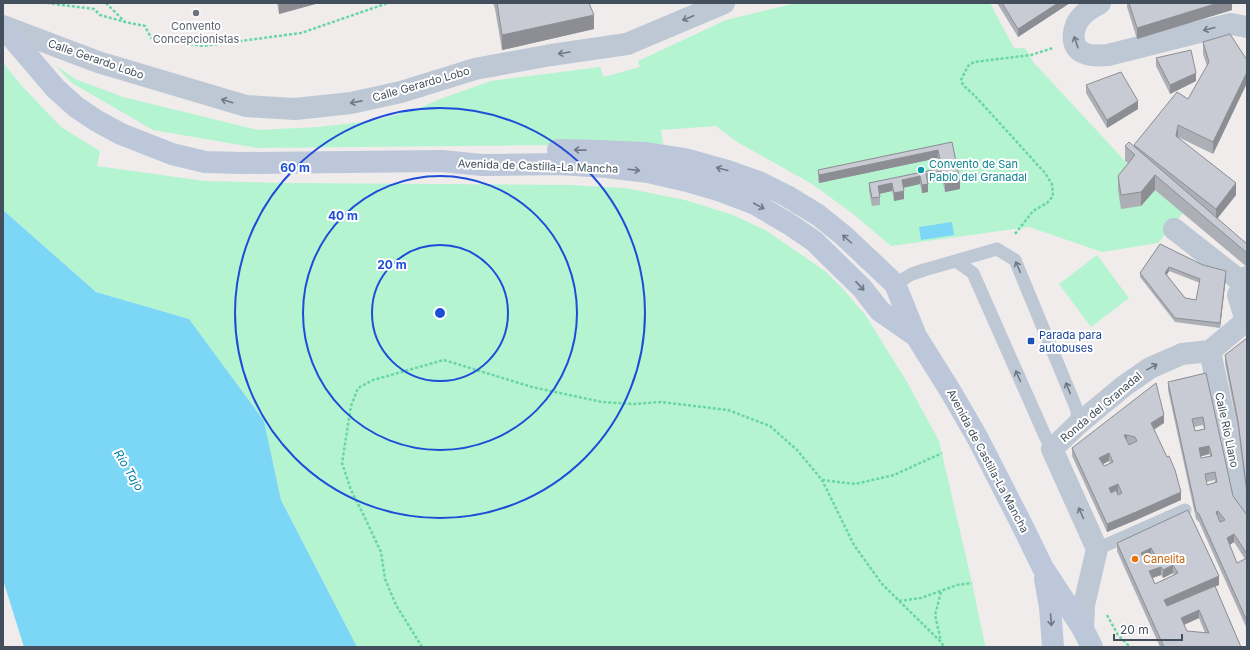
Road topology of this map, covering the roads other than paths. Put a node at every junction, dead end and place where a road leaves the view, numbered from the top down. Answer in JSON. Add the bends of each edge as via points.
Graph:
{"nodes":[{"id":1,"x":724,"y":3,"type":"edge"},
{"id":2,"x":1100,"y":3,"type":"edge"},
{"id":3,"x":3,"y":26,"type":"edge"},
{"id":4,"x":1247,"y":27,"type":"edge"},
{"id":5,"x":442,"y":161,"type":"junction"},
{"id":6,"x":1174,"y":229,"type":"dead end"},
{"id":7,"x":956,"y":261,"type":"junction"},
{"id":8,"x":1245,"y":280,"type":"edge"},
{"id":9,"x":896,"y":284,"type":"junction"},
{"id":10,"x":1246,"y":321,"type":"edge"},
{"id":11,"x":916,"y":336,"type":"junction"},
{"id":12,"x":1210,"y":351,"type":"junction"},
{"id":13,"x":1077,"y":425,"type":"junction"},
{"id":14,"x":1052,"y":449,"type":"junction"},
{"id":15,"x":1247,"y":508,"type":"edge"},
{"id":16,"x":1185,"y":510,"type":"edge"},
{"id":17,"x":1097,"y":549,"type":"junction"},
{"id":18,"x":1043,"y":568,"type":"junction"},
{"id":19,"x":1087,"y":638,"type":"edge"},
{"id":20,"x":1053,"y":647,"type":"edge"}],
"edges":[{"from":1,"to":3,"type":"street","name":"Calle Gerardo Lobo","one_way":true,"via":[[627,44],[475,69],[401,92],[351,103],[295,109],[246,106],[98,62]]},
{"from":4,"to":2,"type":"street","one_way":true,"via":[[1231,24],[1108,55],[1094,56],[1082,53],[1075,45],[1073,33],[1082,15]]},
{"from":3,"to":5,"type":"street","name":"Avenida de Castilla-La Mancha","via":[[55,88],[76,106],[122,134],[172,154],[205,162],[242,163]]},
{"from":9,"to":5,"type":"street","name":"Avenida de Castilla-La Mancha","one_way":true,"via":[[843,235],[818,215],[787,196],[759,182],[685,159],[646,153],[548,150],[487,153]]},
{"from":5,"to":11,"type":"street","name":"Avenida de Castilla-La Mancha","one_way":true,"via":[[482,165],[567,164],[648,172],[687,181],[748,201],[790,224],[814,241],[862,288],[880,311]]},
{"from":6,"to":8,"type":"street"},
{"from":7,"to":9,"type":"lane","via":[[912,274]]},
{"from":13,"to":7,"type":"lane","one_way":true,"via":[[1078,410],[1015,260],[997,249]]},
{"from":14,"to":7,"type":"lane","one_way":true,"via":[[974,273]]},
{"from":8,"to":10,"type":"street","via":[[1238,295]]},
{"from":9,"to":11,"type":"street","name":"Avenida de Castilla-La Mancha"},
{"from":10,"to":12,"type":"street"},
{"from":11,"to":18,"type":"street","name":"Avenida de Castilla-La Mancha","via":[[978,437]]},
{"from":13,"to":12,"type":"street","name":"Ronda del Granadal","one_way":true,"via":[[1150,368],[1182,354]]},
{"from":12,"to":15,"type":"street","name":"Calle Río Llano","via":[[1240,494]]},
{"from":13,"to":14,"type":"street","name":"Ronda del Granadal"},
{"from":17,"to":14,"type":"street","name":"Ronda del Granadal","one_way":true},
{"from":16,"to":17,"type":"lane"},
{"from":17,"to":19,"type":"street","via":[[1084,605]]},
{"from":18,"to":19,"type":"street"},
{"from":18,"to":20,"type":"street","one_way":true,"via":[[1050,607]]}]}
